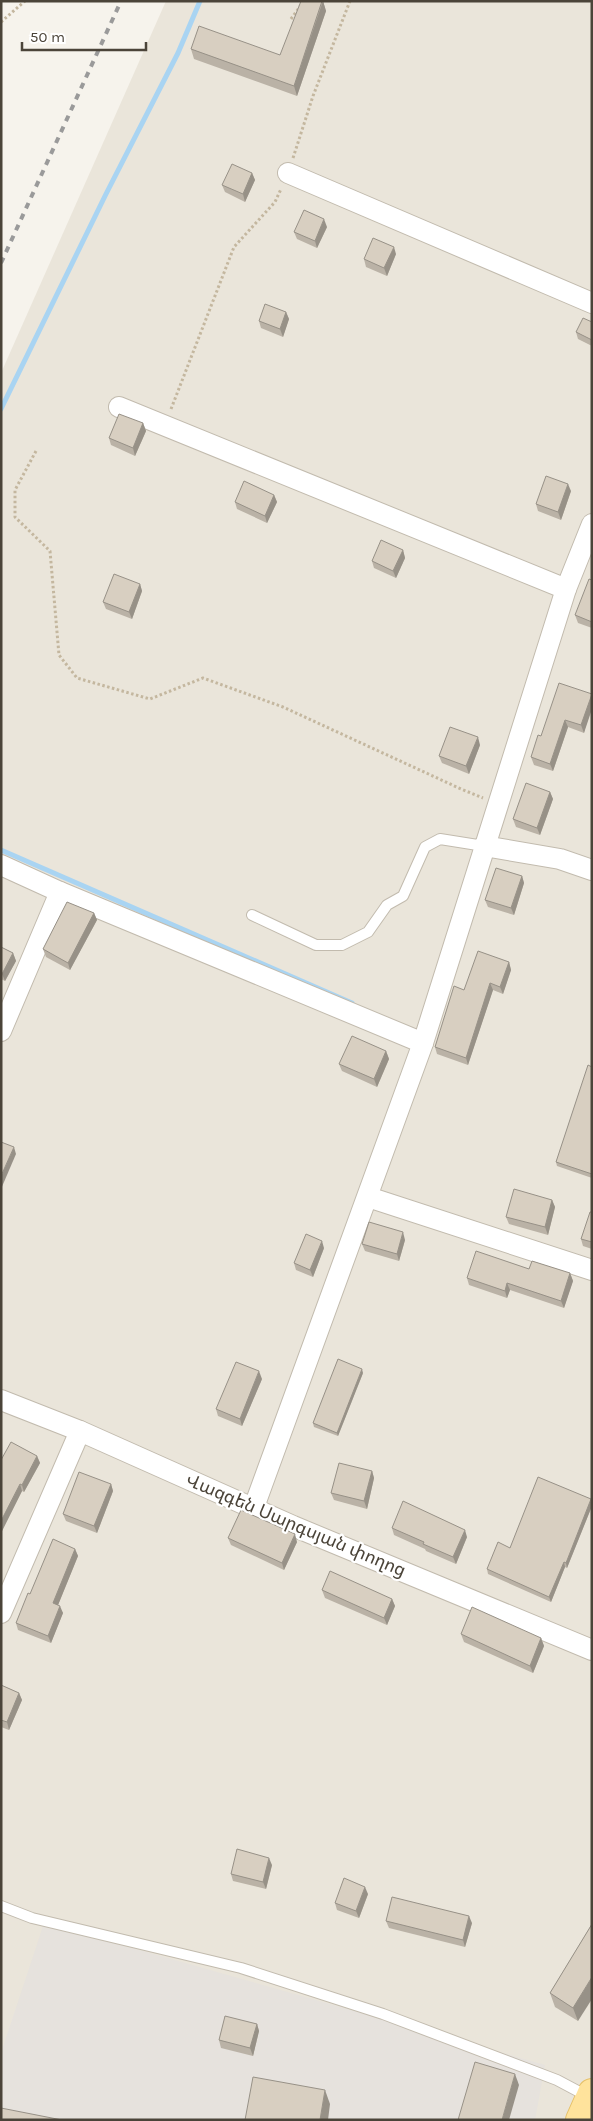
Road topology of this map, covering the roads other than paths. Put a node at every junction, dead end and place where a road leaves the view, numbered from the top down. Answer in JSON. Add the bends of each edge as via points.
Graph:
{"nodes":[{"id":1,"x":288,"y":173,"type":"road end"},
{"id":2,"x":592,"y":303,"type":"edge"},
{"id":3,"x":119,"y":407,"type":"dead end"},
{"id":4,"x":592,"y":524,"type":"edge"},
{"id":5,"x":566,"y":589,"type":"junction"},
{"id":6,"x":484,"y":846,"type":"junction"},
{"id":7,"x":1,"y":865,"type":"edge"},
{"id":8,"x":592,"y":870,"type":"edge"},
{"id":9,"x":60,"y":892,"type":"junction"},
{"id":10,"x":252,"y":915,"type":"dead end"},
{"id":11,"x":1,"y":1031,"type":"edge"},
{"id":12,"x":423,"y":1043,"type":"junction"},
{"id":13,"x":368,"y":1197,"type":"junction"},
{"id":14,"x":592,"y":1270,"type":"edge"},
{"id":15,"x":1,"y":1400,"type":"edge"},
{"id":16,"x":80,"y":1431,"type":"junction"},
{"id":17,"x":254,"y":1507,"type":"junction"},
{"id":18,"x":1,"y":1613,"type":"edge"},
{"id":19,"x":592,"y":1650,"type":"edge"},
{"id":20,"x":1,"y":1906,"type":"edge"},
{"id":21,"x":587,"y":2103,"type":"edge"}],
"edges":[{"from":1,"to":2,"type":"street"},
{"from":3,"to":5,"type":"street"},
{"from":4,"to":5,"type":"street"},
{"from":5,"to":6,"type":"street"},
{"from":6,"to":8,"type":"street","via":[[560,859]]},
{"from":6,"to":10,"type":"lane","via":[[440,839],[425,847],[402,896],[387,905],[368,932],[342,945],[316,945]]},
{"from":6,"to":12,"type":"street"},
{"from":7,"to":9,"type":"street"},
{"from":9,"to":11,"type":"street"},
{"from":9,"to":12,"type":"street"},
{"from":12,"to":13,"type":"street"},
{"from":13,"to":14,"type":"street"},
{"from":13,"to":17,"type":"street"},
{"from":15,"to":16,"type":"street","name":"Վազգեն Սարգսյան փողոց"},
{"from":16,"to":17,"type":"street","name":"Վազգեն Սարգսյան փողոց"},
{"from":16,"to":18,"type":"street"},
{"from":17,"to":19,"type":"street","name":"Վազգեն Սարգսյան փողոց"},
{"from":20,"to":21,"type":"lane","via":[[32,1918],[241,1968],[375,2011],[557,2080]]}]}
